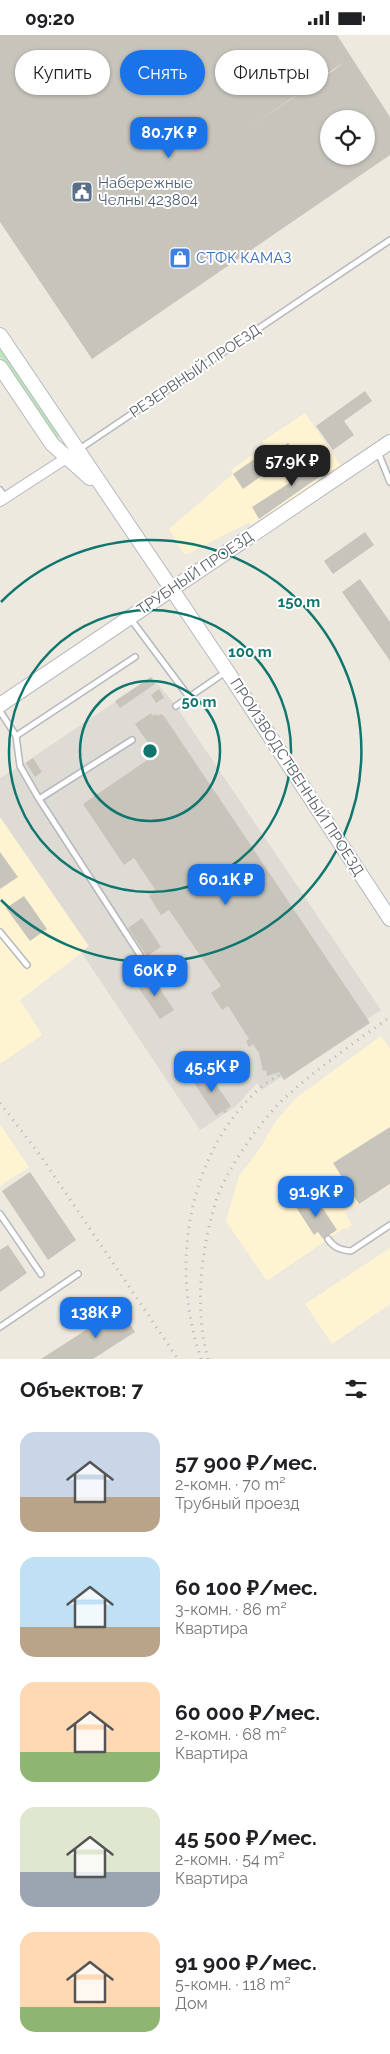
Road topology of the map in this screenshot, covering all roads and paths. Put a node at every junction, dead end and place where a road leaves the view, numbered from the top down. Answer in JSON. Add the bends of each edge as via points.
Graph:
{"nodes":[{"id":1,"x":390,"y":240,"type":"edge"},
{"id":2,"x":0,"y":335,"type":"edge"},
{"id":3,"x":0,"y":367,"type":"edge"},
{"id":4,"x":390,"y":442,"type":"edge"},
{"id":5,"x":378,"y":450,"type":"junction"},
{"id":6,"x":72,"y":453,"type":"junction"},
{"id":7,"x":390,"y":482,"type":"edge"},
{"id":8,"x":2,"y":496,"type":"edge"},
{"id":9,"x":170,"y":590,"type":"junction"},
{"id":10,"x":130,"y":617,"type":"junction"},
{"id":11,"x":135,"y":657,"type":"dead end"},
{"id":12,"x":227,"y":671,"type":"junction"},
{"id":13,"x":189,"y":697,"type":"junction"},
{"id":14,"x":0,"y":705,"type":"edge"},
{"id":15,"x":176,"y":706,"type":"dead end"},
{"id":16,"x":0,"y":711,"type":"edge"},
{"id":17,"x":16,"y":736,"type":"junction"},
{"id":18,"x":132,"y":739,"type":"dead end"},
{"id":19,"x":39,"y":799,"type":"junction"},
{"id":20,"x":390,"y":919,"type":"edge"},
{"id":21,"x":0,"y":932,"type":"edge"},
{"id":22,"x":140,"y":955,"type":"dead end"},
{"id":23,"x":27,"y":965,"type":"dead end"},
{"id":24,"x":0,"y":1214,"type":"edge"},
{"id":25,"x":390,"y":1225,"type":"edge"},
{"id":26,"x":328,"y":1239,"type":"dead end"},
{"id":27,"x":41,"y":1274,"type":"dead end"},
{"id":28,"x":78,"y":1274,"type":"dead end"},
{"id":29,"x":0,"y":1327,"type":"edge"}],
"edges":[{"from":1,"to":6,"type":"lane","name":"РЕЗЕРВНЫЙ ПРОЕЗД"},
{"from":2,"to":6,"type":"street","name":"ПРОИЗВОДСТВЕННЫЙ ПРОЕЗД"},
{"from":3,"to":6,"type":"street","name":"ПРОИЗВОДСТВЕННЫЙ ПРОЕЗД","via":[[52,444]]},
{"from":4,"to":5,"type":"street","name":"ТРУБНЫЙ ПРОЕЗД"},
{"from":5,"to":7,"type":"lane"},
{"from":5,"to":9,"type":"street","name":"ТРУБНЫЙ ПРОЕЗД"},
{"from":6,"to":8,"type":"street","name":"РЕЗЕРВНЫЙ ПРОЕЗД"},
{"from":6,"to":9,"type":"street","name":"ПРОИЗВОДСТВЕННЫЙ ПРОЕЗД","via":[[102,487]]},
{"from":9,"to":10,"type":"street","name":"ТРУБНЫЙ ПРОЕЗД"},
{"from":9,"to":12,"type":"street","name":"ПРОИЗВОДСТВЕННЫЙ ПРОЕЗД"},
{"from":10,"to":13,"type":"lane"},
{"from":10,"to":14,"type":"street","name":"ТРУБНЫЙ ПРОЕЗД"},
{"from":11,"to":17,"type":"lane"},
{"from":12,"to":13,"type":"lane"},
{"from":12,"to":20,"type":"street","name":"ПРОИЗВОДСТВЕННЫЙ ПРОЕЗД"},
{"from":13,"to":15,"type":"lane"},
{"from":16,"to":17,"type":"lane"},
{"from":17,"to":19,"type":"lane","via":[[20,766]]},
{"from":18,"to":19,"type":"lane"},
{"from":19,"to":22,"type":"lane"},
{"from":21,"to":23,"type":"lane"},
{"from":24,"to":27,"type":"lane"},
{"from":25,"to":26,"type":"lane","via":[[351,1251],[332,1246]]},
{"from":28,"to":29,"type":"lane"}]}
